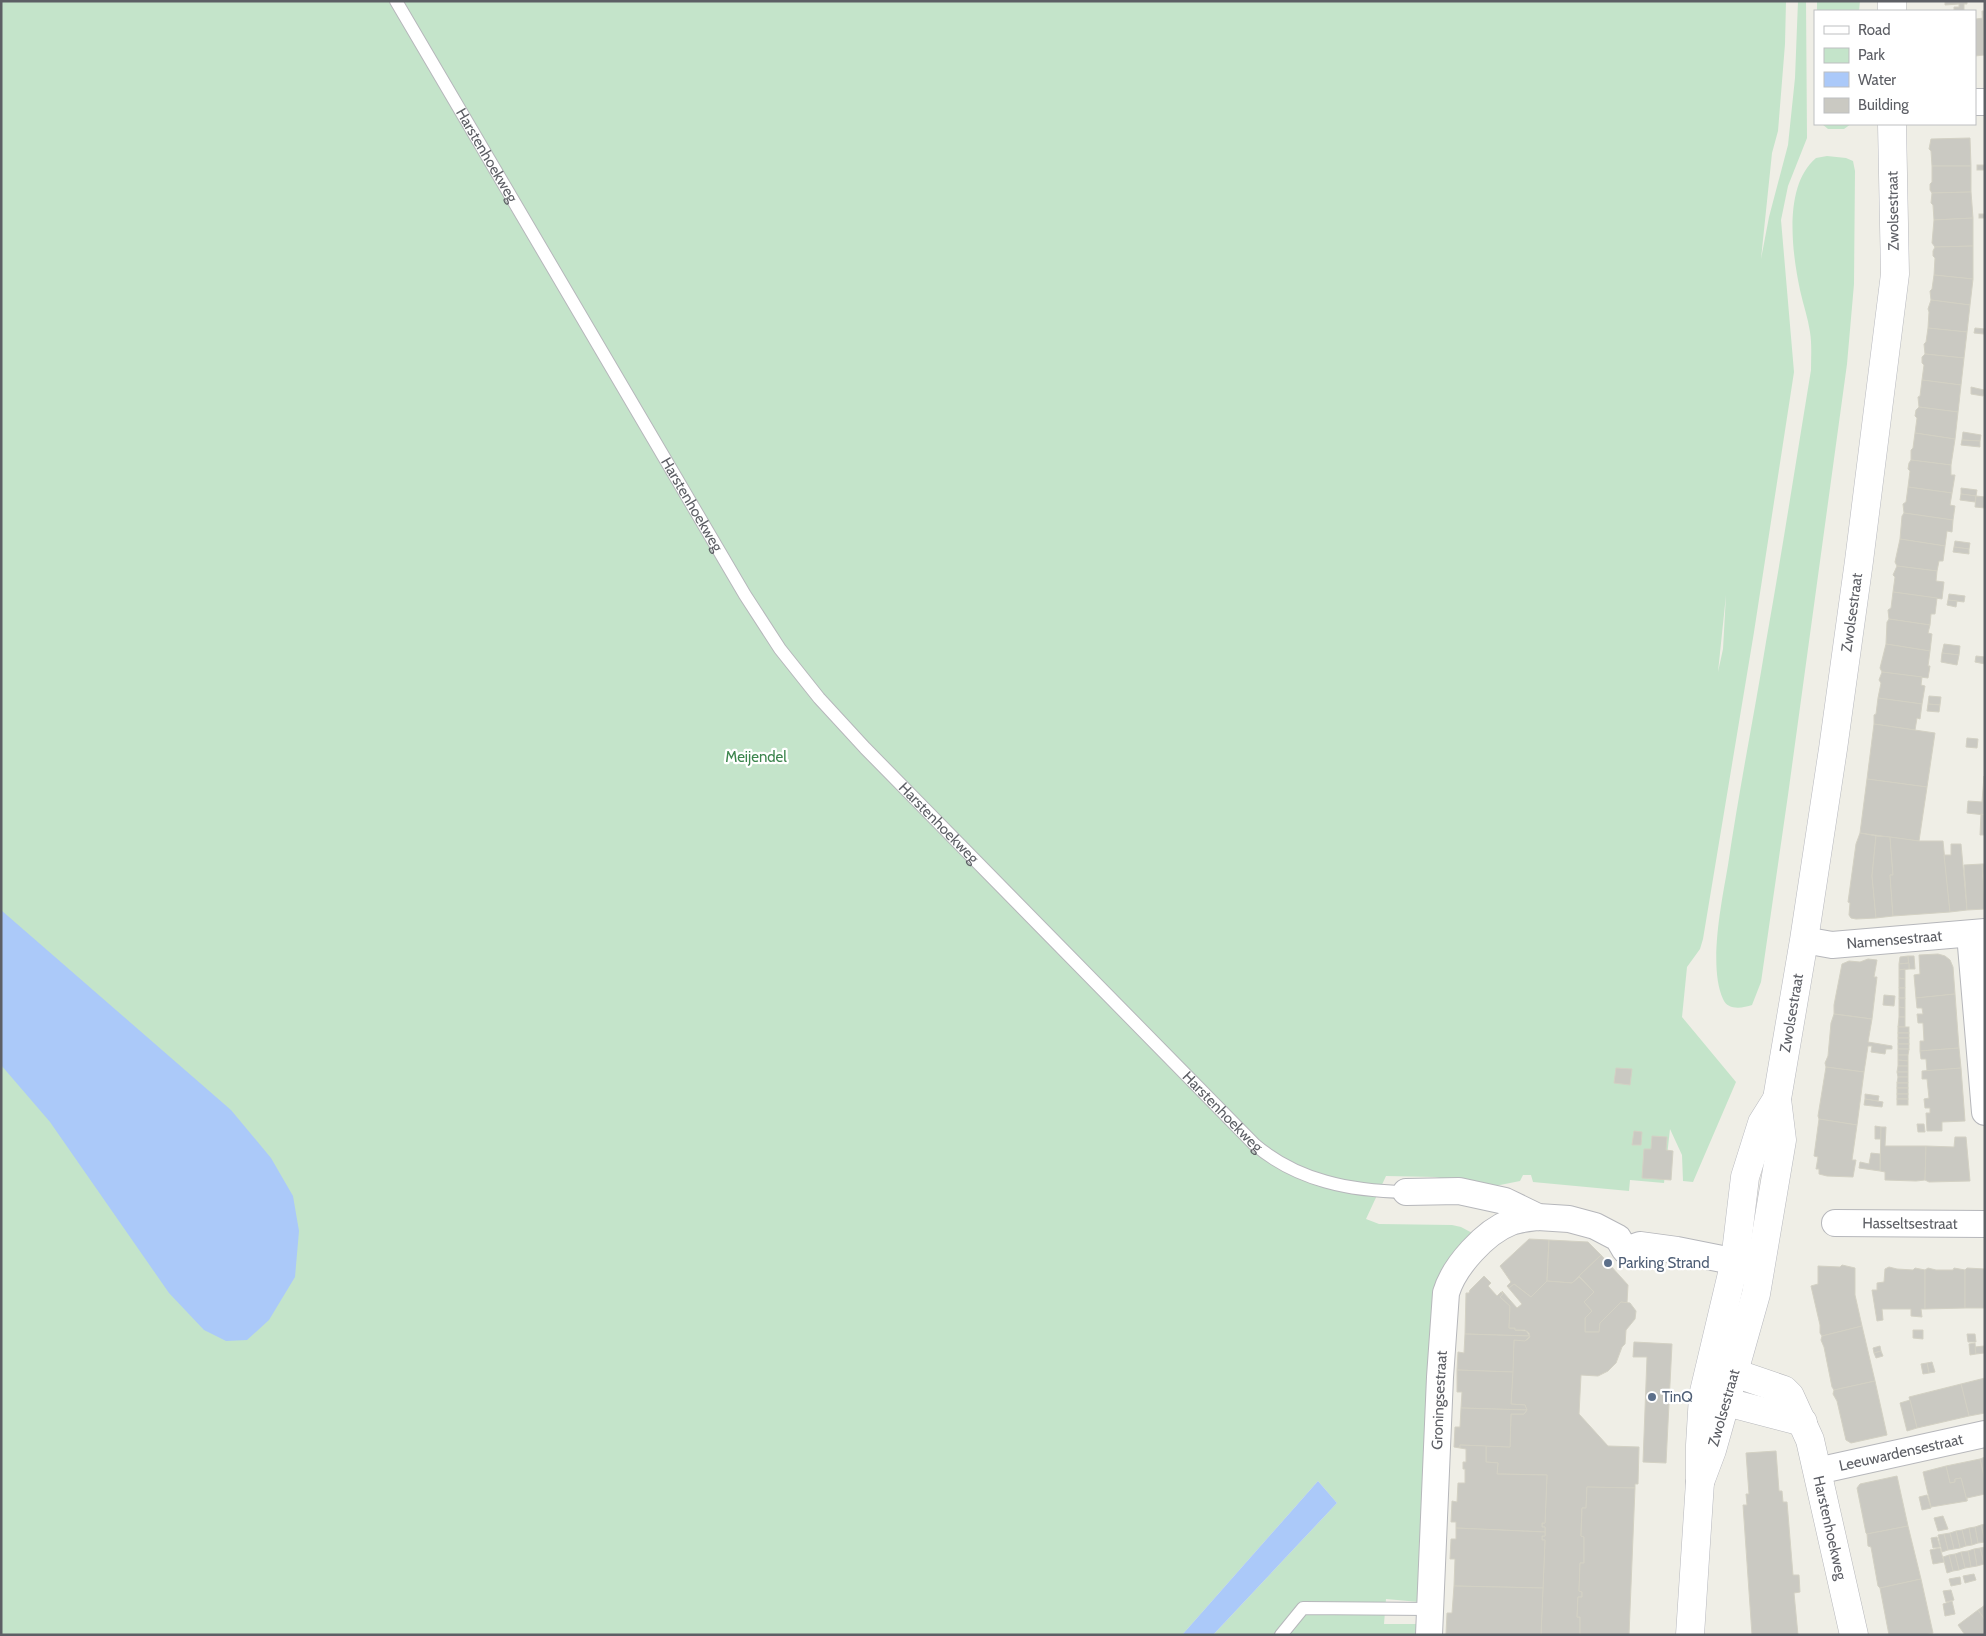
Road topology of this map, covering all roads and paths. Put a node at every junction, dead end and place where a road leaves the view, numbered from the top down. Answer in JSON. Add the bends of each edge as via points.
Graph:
{"nodes":[{"id":1,"x":396,"y":1,"type":"edge"},
{"id":2,"x":1892,"y":125,"type":"edge"},
{"id":3,"x":1977,"y":933,"type":"edge"},
{"id":4,"x":1804,"y":940,"type":"junction"},
{"id":5,"x":1777,"y":1099,"type":"junction"},
{"id":6,"x":1985,"y":1112,"type":"edge"},
{"id":7,"x":1406,"y":1192,"type":"joint"},
{"id":8,"x":1538,"y":1217,"type":"junction"},
{"id":9,"x":1835,"y":1223,"type":"dead end"},
{"id":10,"x":1985,"y":1224,"type":"edge"},
{"id":11,"x":1735,"y":1261,"type":"junction"},
{"id":12,"x":1761,"y":1267,"type":"junction"},
{"id":13,"x":1722,"y":1369,"type":"junction"},
{"id":14,"x":1715,"y":1399,"type":"junction"},
{"id":15,"x":1802,"y":1422,"type":"junction"},
{"id":16,"x":1985,"y":1434,"type":"edge"},
{"id":17,"x":1817,"y":1471,"type":"junction"},
{"id":18,"x":1430,"y":1609,"type":"junction"},
{"id":19,"x":1280,"y":1635,"type":"edge"},
{"id":20,"x":1429,"y":1635,"type":"edge"},
{"id":21,"x":1690,"y":1635,"type":"edge"},
{"id":22,"x":1854,"y":1635,"type":"edge"}],
"edges":[{"from":1,"to":7,"type":"lane","name":"Harstenhoekweg","via":[[745,595],[780,649],[819,698],[1269,1157],[1323,1182],[1373,1191]]},
{"from":2,"to":4,"type":"main road","name":"Zwolsestraat","via":[[1895,274],[1858,570]]},
{"from":3,"to":4,"type":"street","name":"Namensestraat","via":[[1832,945]]},
{"from":3,"to":6,"type":"street"},
{"from":4,"to":5,"type":"main road","name":"Zwolsestraat"},
{"from":5,"to":11,"type":"main road","name":"Zwolsestraat","via":[[1762,1123],[1746,1177]]},
{"from":5,"to":12,"type":"main road","name":"Zwolsestraat","via":[[1782,1140]]},
{"from":7,"to":8,"type":"street","name":"Harstenhoekweg","via":[[1459,1191],[1504,1201]]},
{"from":8,"to":11,"type":"street","name":"Harstenhoekweg","via":[[1570,1219],[1595,1226],[1618,1238],[1625,1250],[1640,1245]]},
{"from":8,"to":18,"type":"street","name":"Groningsestraat","via":[[1511,1222],[1475,1248],[1450,1280],[1446,1293]]},
{"from":9,"to":10,"type":"street","name":"Hasseltsestraat"},
{"from":11,"to":12,"type":"street","name":"Harstenhoekweg"},
{"from":11,"to":13,"type":"main road","name":"Zwolsestraat"},
{"from":12,"to":13,"type":"main road","name":"Zwolsestraat","via":[[1756,1294]]},
{"from":13,"to":14,"type":"main road","name":"Zwolsestraat"},
{"from":13,"to":15,"type":"main road","name":"Harstenhoekweg","via":[[1784,1390]]},
{"from":14,"to":15,"type":"main road"},
{"from":14,"to":21,"type":"main road","name":"Zwolsestraat","via":[[1712,1450],[1700,1482]]},
{"from":15,"to":17,"type":"main road","name":"Harstenhoekweg"},
{"from":16,"to":17,"type":"street","name":"Leeuwardensestraat"},
{"from":17,"to":22,"type":"main road","name":"Harstenhoekweg"},
{"from":18,"to":19,"type":"lane","via":[[1303,1608]]},
{"from":18,"to":20,"type":"street","name":"Groningsestraat"}]}
